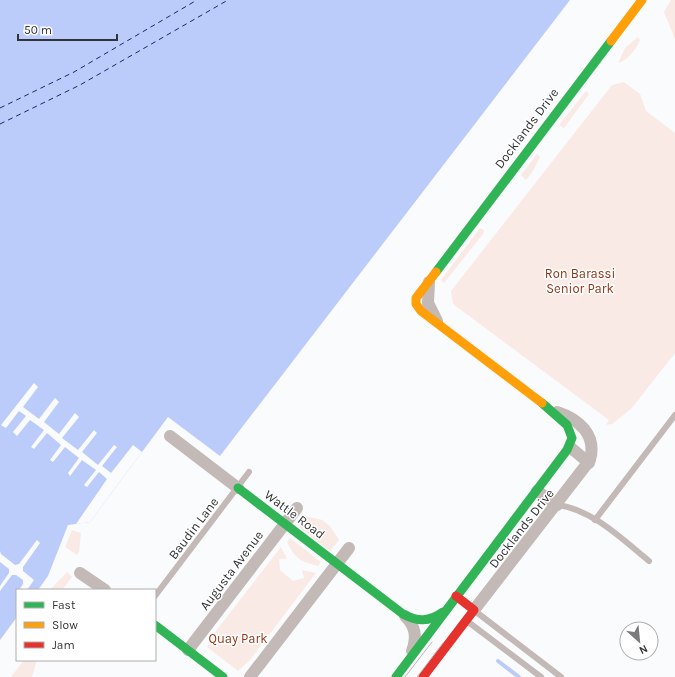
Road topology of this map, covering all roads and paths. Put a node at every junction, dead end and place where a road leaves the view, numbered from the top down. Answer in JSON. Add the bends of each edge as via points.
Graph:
{"nodes":[{"id":1,"x":642,"y":0,"type":"edge"},
{"id":2,"x":433,"y":274,"type":"joint"},
{"id":3,"x":443,"y":328,"type":"joint"},
{"id":4,"x":544,"y":405,"type":"junction"},
{"id":5,"x":675,"y":415,"type":"edge"},
{"id":6,"x":170,"y":436,"type":"dead end"},
{"id":7,"x":570,"y":447,"type":"junction"},
{"id":8,"x":589,"y":463,"type":"junction"},
{"id":9,"x":249,"y":472,"type":"dead end"},
{"id":10,"x":238,"y":488,"type":"junction"},
{"id":11,"x":538,"y":491,"type":"junction"},
{"id":12,"x":557,"y":505,"type":"junction"},
{"id":13,"x":297,"y":508,"type":"dead end"},
{"id":14,"x":595,"y":520,"type":"junction"},
{"id":15,"x":284,"y":524,"type":"junction"},
{"id":16,"x":349,"y":548,"type":"dead end"},
{"id":17,"x":649,"y":562,"type":"dead end"},
{"id":18,"x":337,"y":564,"type":"junction"},
{"id":19,"x":80,"y":573,"type":"dead end"},
{"id":20,"x":104,"y":589,"type":"edge"},
{"id":21,"x":156,"y":595,"type":"edge"},
{"id":22,"x":456,"y":596,"type":"junction"},
{"id":23,"x":474,"y":610,"type":"junction"},
{"id":24,"x":454,"y":613,"type":"junction"},
{"id":25,"x":403,"y":614,"type":"junction"},
{"id":26,"x":156,"y":626,"type":"edge"},
{"id":27,"x":188,"y":650,"type":"junction"},
{"id":28,"x":410,"y":658,"type":"junction"},
{"id":29,"x":223,"y":677,"type":"edge"},
{"id":30,"x":250,"y":677,"type":"edge"},
{"id":31,"x":396,"y":677,"type":"edge"},
{"id":32,"x":423,"y":677,"type":"edge"},
{"id":33,"x":541,"y":677,"type":"edge"},
{"id":34,"x":559,"y":677,"type":"edge"}],
"edges":[{"from":1,"to":2,"type":"street","name":"Docklands Drive"},
{"from":2,"to":3,"type":"street","name":"Docklands Drive","via":[[428,288],[428,303],[433,316]]},
{"from":3,"to":4,"type":"street","name":"Docklands Drive"},
{"from":4,"to":7,"type":"street","name":"Docklands Drive","via":[[570,429]]},
{"from":4,"to":8,"type":"street","name":"Docklands Drive","via":[[570,417],[585,430],[592,445]]},
{"from":5,"to":14,"type":"lane"},
{"from":6,"to":10,"type":"street","name":"Wattle Road"},
{"from":7,"to":8,"type":"street"},
{"from":7,"to":11,"type":"street","name":"Docklands Drive"},
{"from":8,"to":12,"type":"street","name":"Docklands Drive"},
{"from":9,"to":10,"type":"lane","name":"Baudin Lane"},
{"from":10,"to":15,"type":"street","name":"Wattle Road"},
{"from":10,"to":21,"type":"lane","name":"Baudin Lane"},
{"from":11,"to":12,"type":"street"},
{"from":11,"to":22,"type":"street","name":"Docklands Drive"},
{"from":12,"to":14,"type":"lane","via":[[575,509]]},
{"from":12,"to":23,"type":"street","name":"Docklands Drive"},
{"from":13,"to":15,"type":"street","name":"Augusta Avenue"},
{"from":14,"to":17,"type":"lane"},
{"from":15,"to":18,"type":"street","name":"Wattle Road"},
{"from":15,"to":27,"type":"street","name":"Augusta Avenue"},
{"from":16,"to":18,"type":"street"},
{"from":18,"to":25,"type":"street","name":"Wattle Road"},
{"from":18,"to":30,"type":"street"},
{"from":19,"to":20,"type":"street"},
{"from":22,"to":23,"type":"street"},
{"from":22,"to":24,"type":"street","name":"Docklands Drive"},
{"from":23,"to":24,"type":"street","name":"Docklands Drive"},
{"from":23,"to":34,"type":"lane"},
{"from":24,"to":25,"type":"street","name":"Wattle Road","via":[[427,621]]},
{"from":24,"to":28,"type":"street","name":"Docklands Drive"},
{"from":24,"to":32,"type":"street","name":"Docklands Drive"},
{"from":24,"to":33,"type":"lane"},
{"from":25,"to":28,"type":"street","name":"Wattle Road","via":[[413,625],[416,635]]},
{"from":26,"to":27,"type":"street"},
{"from":27,"to":29,"type":"street"},
{"from":28,"to":31,"type":"street","name":"Docklands Drive"}]}
